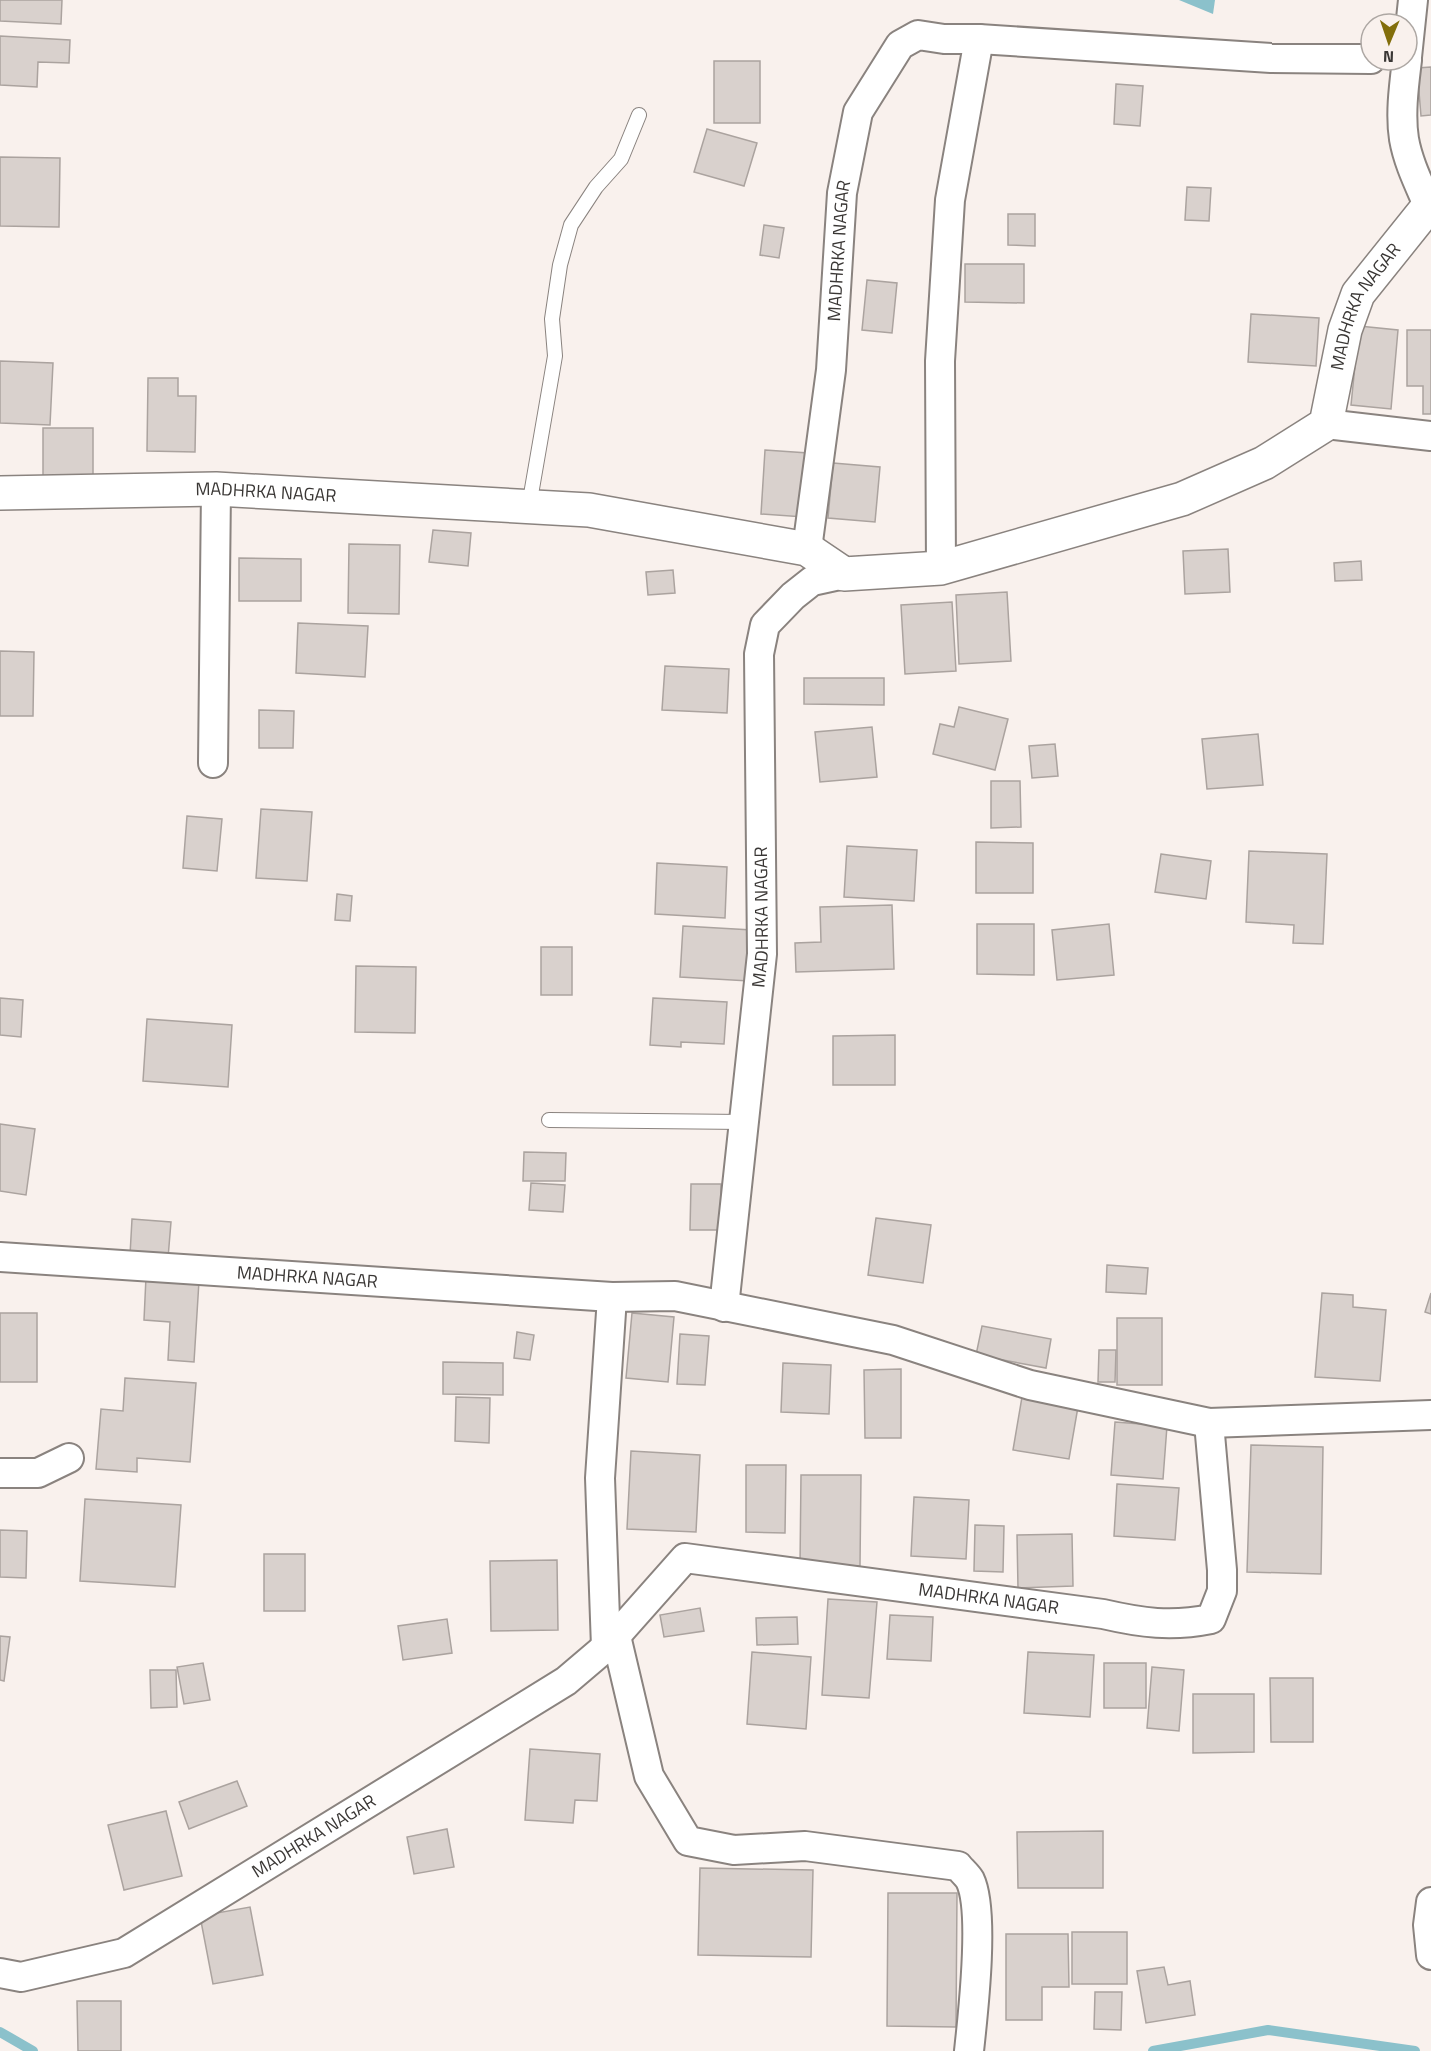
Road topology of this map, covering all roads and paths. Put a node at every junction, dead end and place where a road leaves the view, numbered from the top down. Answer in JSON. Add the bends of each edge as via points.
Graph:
{"nodes":[{"id":1,"x":979,"y":39,"type":"junction"},
{"id":2,"x":1359,"y":59,"type":"edge"},
{"id":3,"x":1405,"y":72,"type":"edge"},
{"id":4,"x":639,"y":115,"type":"dead end"},
{"id":5,"x":1430,"y":204,"type":"edge"},
{"id":6,"x":1326,"y":424,"type":"junction"},
{"id":7,"x":1431,"y":436,"type":"edge"},
{"id":8,"x":216,"y":489,"type":"junction"},
{"id":9,"x":0,"y":493,"type":"edge"},
{"id":10,"x":530,"y":506,"type":"junction"},
{"id":11,"x":807,"y":549,"type":"junction"},
{"id":12,"x":941,"y":568,"type":"junction"},
{"id":13,"x":844,"y":574,"type":"junction"},
{"id":14,"x":213,"y":763,"type":"dead end"},
{"id":15,"x":549,"y":1120,"type":"dead end"},
{"id":16,"x":744,"y":1122,"type":"junction"},
{"id":17,"x":0,"y":1257,"type":"edge"},
{"id":18,"x":612,"y":1297,"type":"junction"},
{"id":19,"x":724,"y":1307,"type":"junction"},
{"id":20,"x":1431,"y":1414,"type":"edge"},
{"id":21,"x":1209,"y":1423,"type":"junction"},
{"id":22,"x":69,"y":1458,"type":"dead end"},
{"id":23,"x":0,"y":1473,"type":"edge"},
{"id":24,"x":611,"y":1641,"type":"junction"},
{"id":25,"x":1431,"y":1902,"type":"edge"},
{"id":26,"x":1431,"y":1955,"type":"edge"},
{"id":27,"x":0,"y":1973,"type":"edge"},
{"id":28,"x":969,"y":2051,"type":"edge"}],
"edges":[{"from":1,"to":2,"type":"street","name":"MADHRKA NAGAR","via":[[1271,58]]},
{"from":1,"to":11,"type":"street","name":"MADHRKA NAGAR","via":[[918,35],[900,45],[858,112],[842,193],[831,370]]},
{"from":1,"to":12,"type":"street","via":[[950,200],[939,362]]},
{"from":3,"to":5,"type":"street","via":[[1404,139]]},
{"from":4,"to":10,"type":"lane","via":[[621,159],[596,187],[571,225],[552,319],[555,357]]},
{"from":5,"to":6,"type":"street","name":"MADHRKA NAGAR","via":[[1358,294],[1345,330]]},
{"from":6,"to":7,"type":"street"},
{"from":6,"to":12,"type":"street","name":"MADHRKA NAGAR","via":[[1264,463],[1182,499]]},
{"from":8,"to":9,"type":"street","name":"MADHRKA NAGAR"},
{"from":8,"to":10,"type":"street","name":"MADHRKA NAGAR"},
{"from":8,"to":14,"type":"street"},
{"from":10,"to":11,"type":"street","name":"MADHRKA NAGAR","via":[[590,510]]},
{"from":11,"to":13,"type":"street","name":"MADHRKA NAGAR"},
{"from":12,"to":13,"type":"street","name":"MADHRKA NAGAR"},
{"from":13,"to":16,"type":"street","name":"MADHRKA NAGAR","via":[[812,581],[793,596],[765,625],[759,654],[762,954]]},
{"from":15,"to":16,"type":"lane"},
{"from":16,"to":19,"type":"street","name":"MADHRKA NAGAR"},
{"from":17,"to":18,"type":"street","name":"MADHRKA NAGAR"},
{"from":18,"to":19,"type":"street","name":"MADHRKA NAGAR","via":[[675,1296]]},
{"from":18,"to":24,"type":"street","via":[[600,1478]]},
{"from":19,"to":21,"type":"street","name":"MADHRKA NAGAR","via":[[893,1340],[1030,1385]]},
{"from":20,"to":21,"type":"street","name":"MADHRKA NAGAR"},
{"from":21,"to":24,"type":"street","name":"MADHRKA NAGAR","via":[[1222,1570],[1222,1591],[1211,1619],[1182,1625],[1143,1623],[1103,1614],[685,1558]]},
{"from":22,"to":23,"type":"street","via":[[38,1473]]},
{"from":24,"to":27,"type":"street","name":"MADHRKA NAGAR","via":[[566,1681],[124,1953],[21,1977]]},
{"from":24,"to":28,"type":"street","via":[[649,1776],[688,1841],[734,1850],[805,1846],[958,1866],[970,1880],[975,1901],[976,1987]]},
{"from":25,"to":26,"type":"street"}]}
